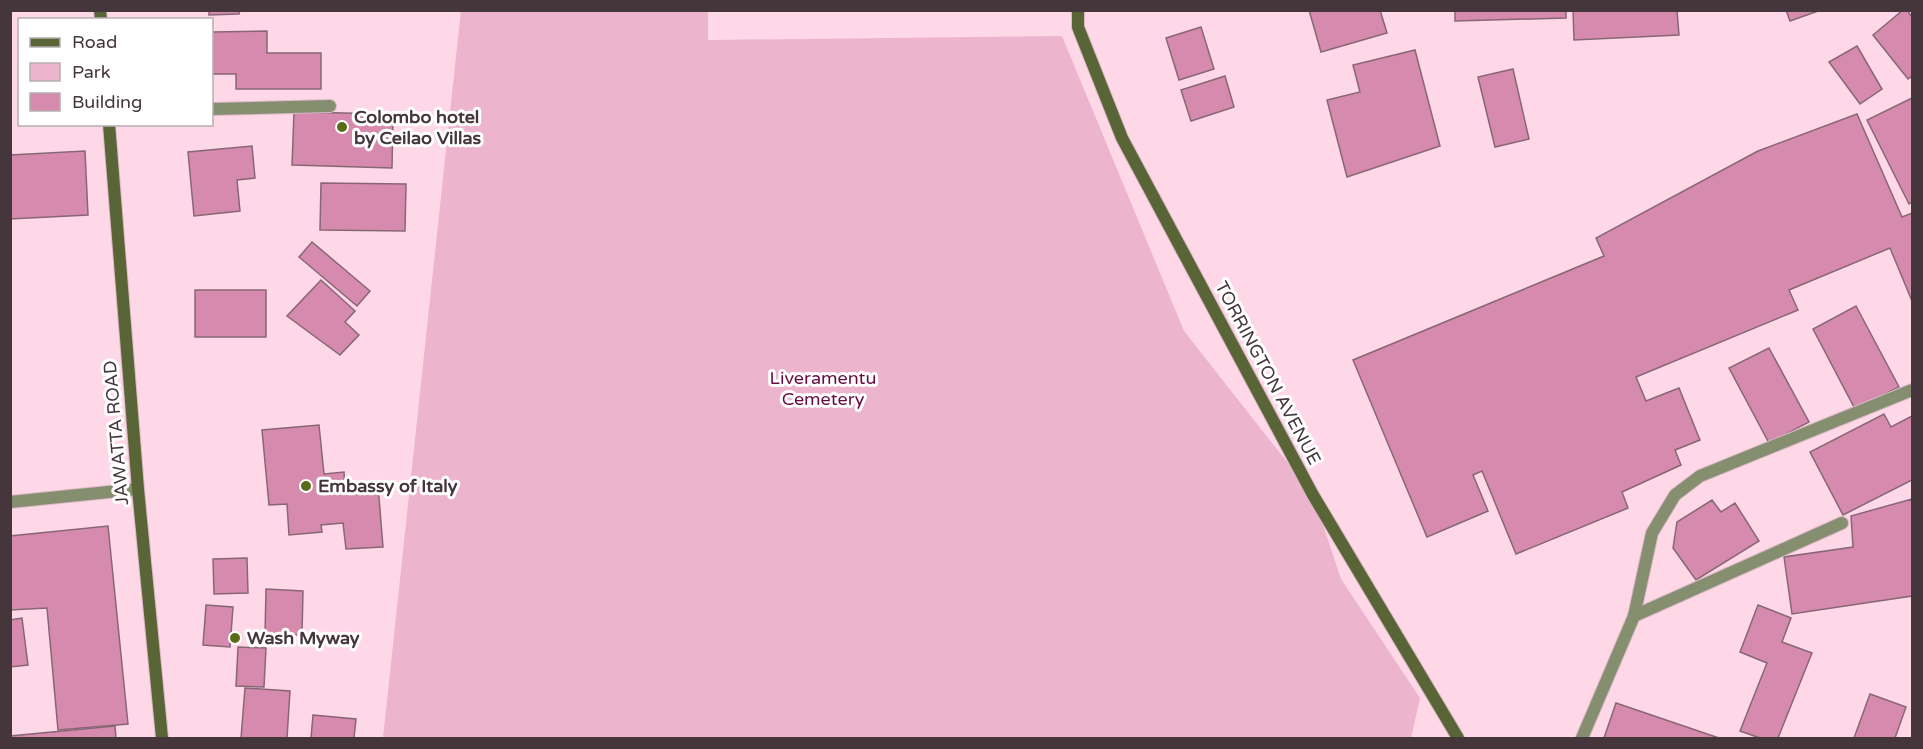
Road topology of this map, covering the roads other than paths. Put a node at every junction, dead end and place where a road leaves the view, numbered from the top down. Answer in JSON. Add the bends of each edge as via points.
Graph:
{"nodes":[{"id":1,"x":1078,"y":10,"type":"edge"},
{"id":2,"x":330,"y":106,"type":"dead end"},
{"id":3,"x":213,"y":109,"type":"edge"},
{"id":4,"x":109,"y":126,"type":"edge"},
{"id":5,"x":1912,"y":390,"type":"edge"},
{"id":6,"x":138,"y":489,"type":"junction"},
{"id":7,"x":10,"y":502,"type":"edge"},
{"id":8,"x":1842,"y":523,"type":"dead end"},
{"id":9,"x":1634,"y":616,"type":"junction"},
{"id":10,"x":162,"y":738,"type":"edge"},
{"id":11,"x":1458,"y":738,"type":"edge"},
{"id":12,"x":1582,"y":738,"type":"edge"}],
"edges":[{"from":1,"to":11,"type":"main road","name":"TORRINGTON AVENUE","via":[[1078,27],[1122,138],[1312,495]]},
{"from":2,"to":3,"type":"street"},
{"from":4,"to":6,"type":"main road","name":"JAWATTA ROAD"},
{"from":5,"to":9,"type":"street","via":[[1700,476],[1675,495],[1652,533]]},
{"from":6,"to":7,"type":"street"},
{"from":6,"to":10,"type":"main road","name":"JAWATTA ROAD"},
{"from":8,"to":9,"type":"street"},
{"from":9,"to":12,"type":"street"}]}
